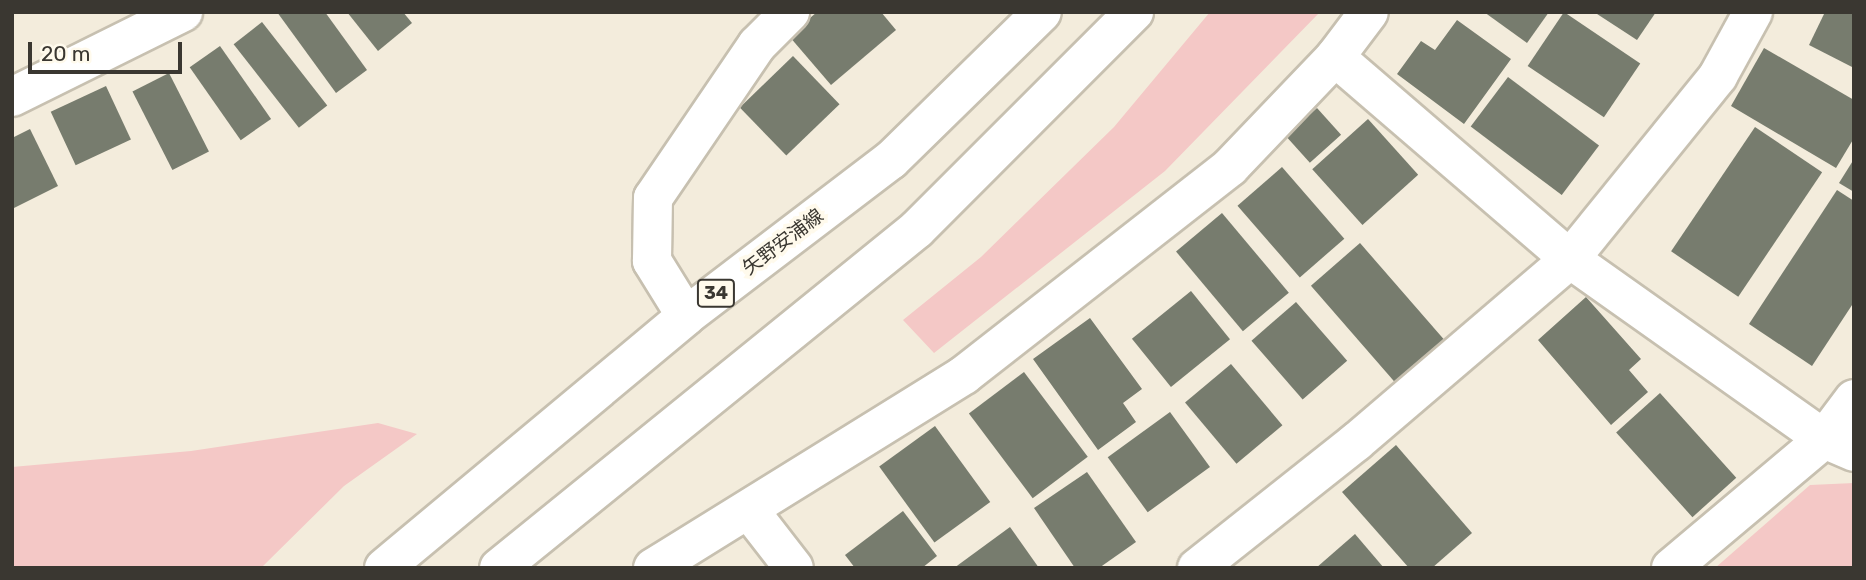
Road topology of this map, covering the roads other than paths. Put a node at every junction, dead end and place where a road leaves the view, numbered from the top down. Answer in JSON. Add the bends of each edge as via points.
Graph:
{"nodes":[{"id":1,"x":790,"y":12,"type":"edge"},
{"id":2,"x":1042,"y":12,"type":"edge"},
{"id":3,"x":1134,"y":12,"type":"edge"},
{"id":4,"x":1368,"y":12,"type":"edge"},
{"id":5,"x":1753,"y":12,"type":"edge"},
{"id":6,"x":174,"y":15,"type":"edge"},
{"id":7,"x":1335,"y":57,"type":"junction"},
{"id":8,"x":12,"y":97,"type":"edge"},
{"id":9,"x":1570,"y":259,"type":"junction"},
{"id":10,"x":685,"y":316,"type":"junction"},
{"id":11,"x":1854,"y":399,"type":"edge"},
{"id":12,"x":1839,"y":446,"type":"edge"},
{"id":13,"x":749,"y":510,"type":"junction"},
{"id":14,"x":384,"y":568,"type":"edge"},
{"id":15,"x":499,"y":568,"type":"edge"},
{"id":16,"x":653,"y":568,"type":"edge"},
{"id":17,"x":794,"y":568,"type":"edge"},
{"id":18,"x":1197,"y":568,"type":"edge"},
{"id":19,"x":1671,"y":568,"type":"edge"}],
"edges":[{"from":1,"to":10,"type":"street","via":[[757,45],[653,198],[652,261]]},
{"from":2,"to":10,"type":"street","name":"矢野安浦線","number":"34","via":[[891,160]]},
{"from":3,"to":15,"type":"street","via":[[917,229]]},
{"from":4,"to":7,"type":"street"},
{"from":5,"to":9,"type":"street","via":[[1718,76]]},
{"from":6,"to":8,"type":"street"},
{"from":7,"to":9,"type":"street"},
{"from":7,"to":13,"type":"street","via":[[1230,167],[974,367]]},
{"from":9,"to":12,"type":"street"},
{"from":9,"to":18,"type":"street","via":[[1356,442]]},
{"from":10,"to":14,"type":"street","name":"矢野安浦線","number":"34"},
{"from":11,"to":12,"type":"street"},
{"from":12,"to":19,"type":"street"},
{"from":13,"to":16,"type":"street"},
{"from":13,"to":17,"type":"street"}]}
